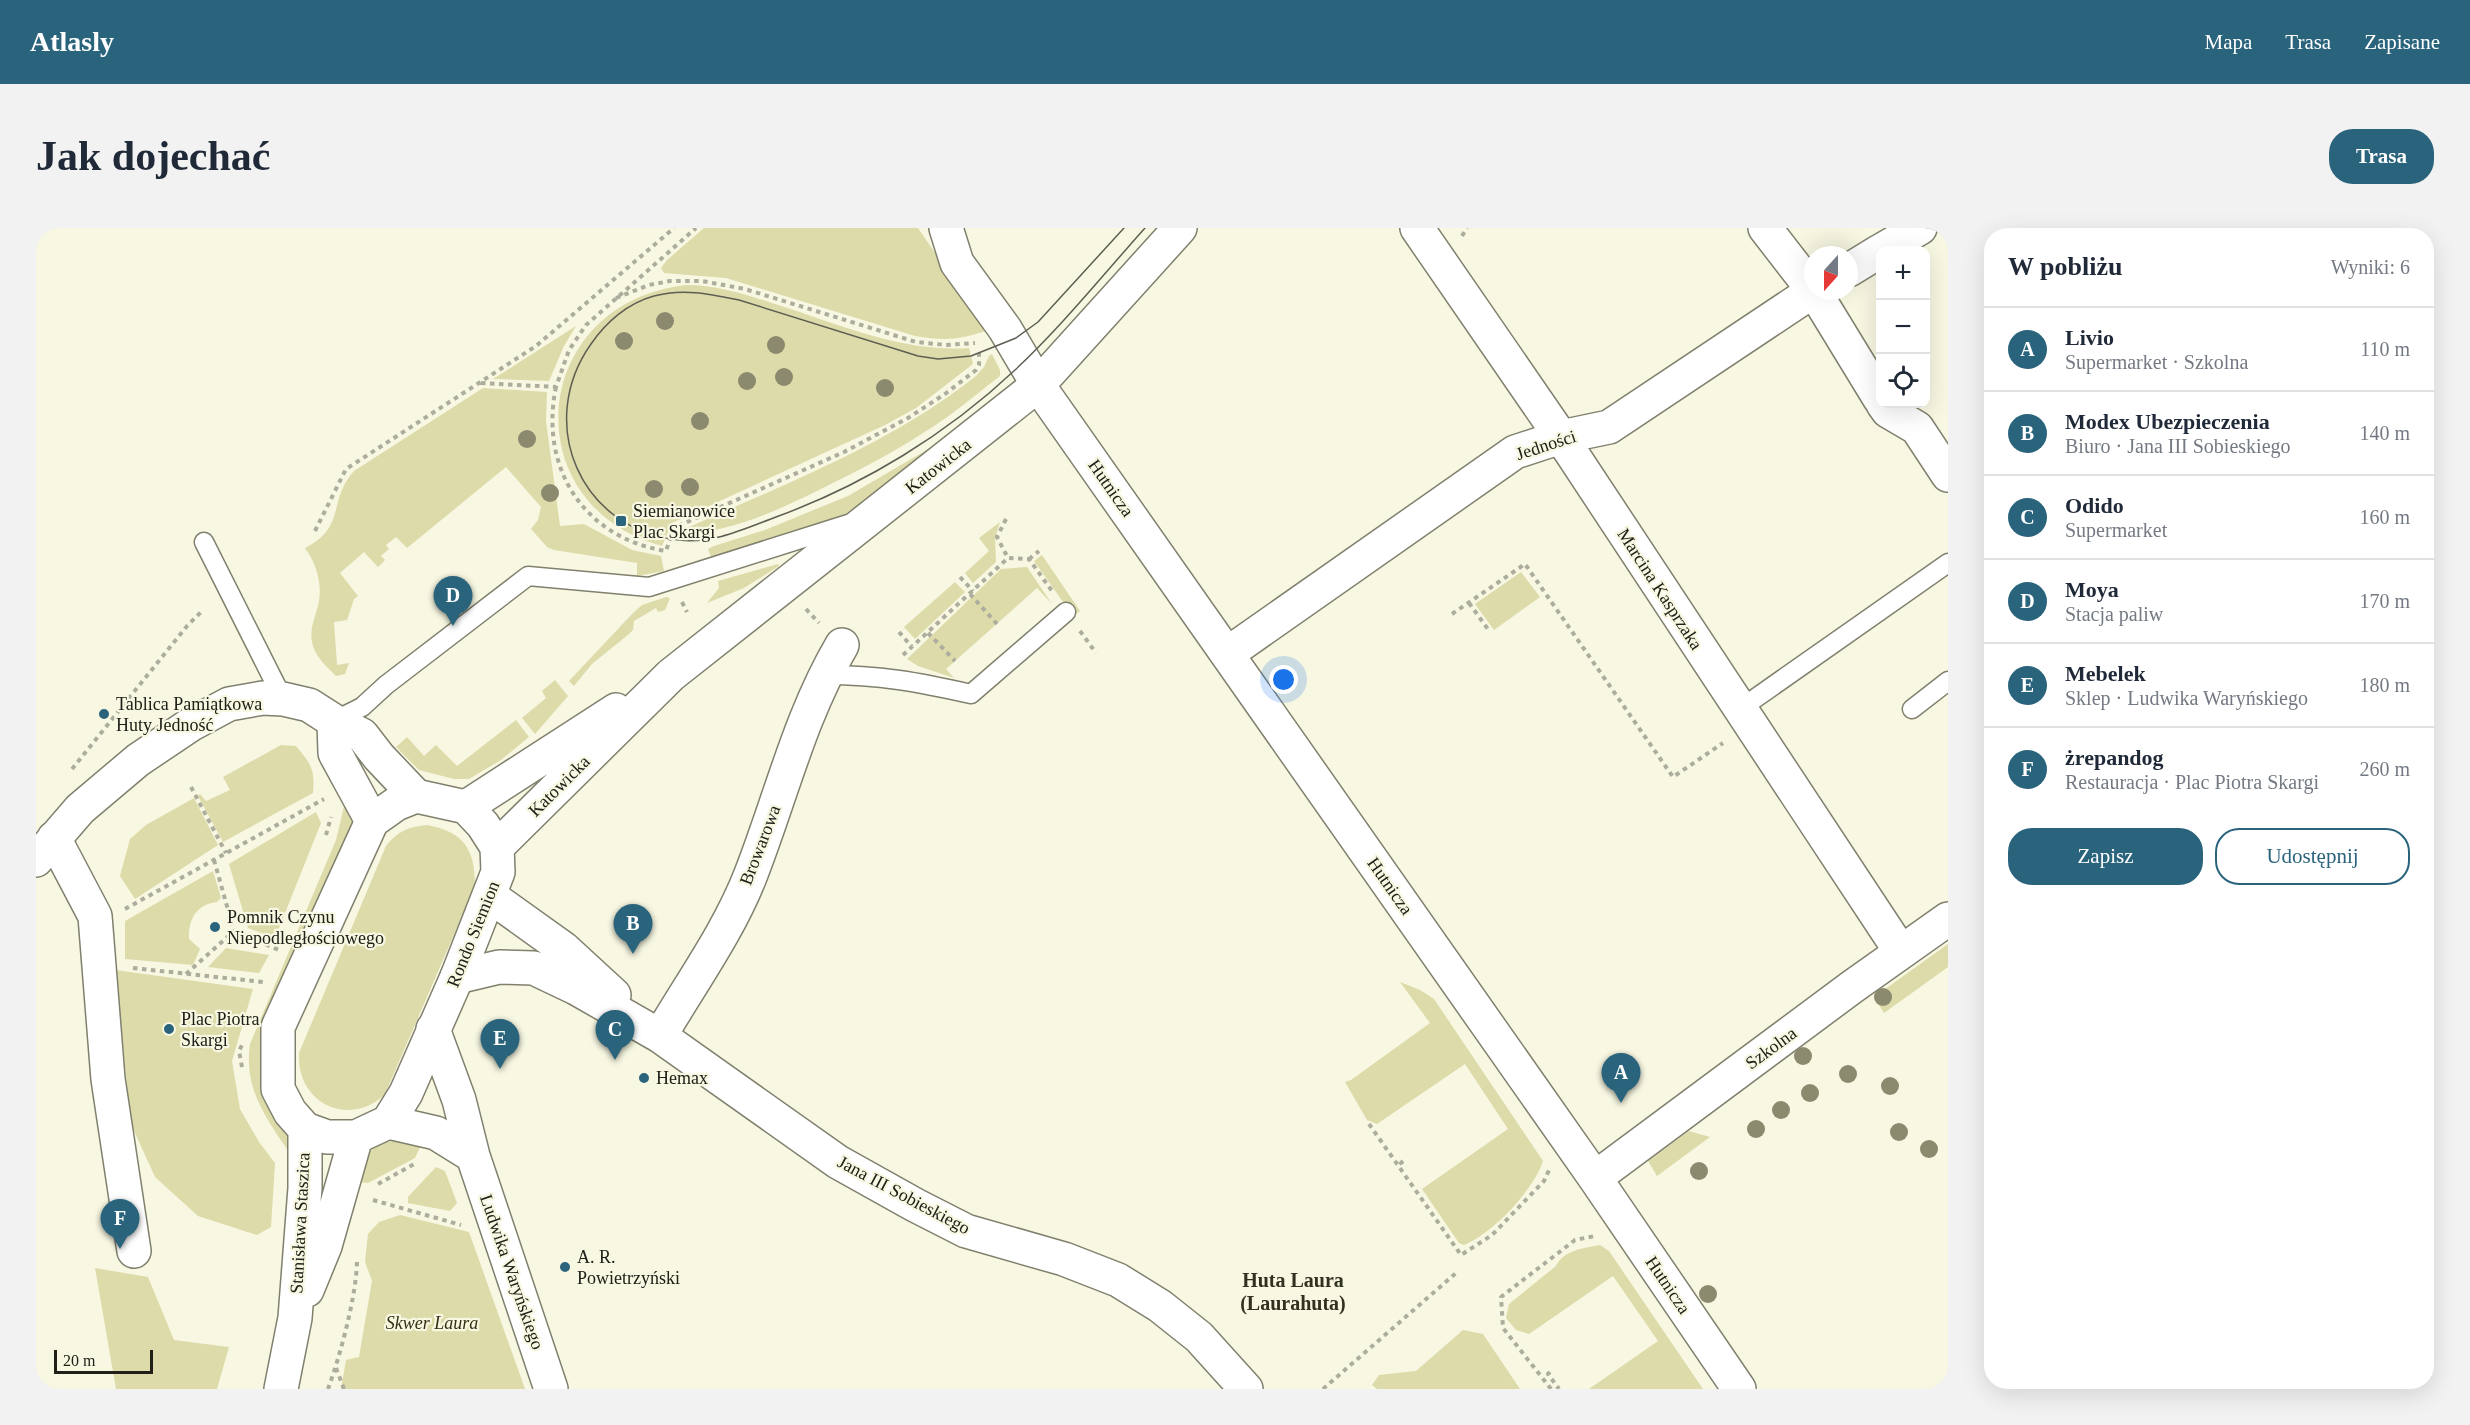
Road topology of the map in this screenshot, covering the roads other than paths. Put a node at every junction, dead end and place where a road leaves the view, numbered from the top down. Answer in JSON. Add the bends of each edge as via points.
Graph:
{"nodes":[{"id":1,"x":946,"y":228,"type":"edge"},
{"id":2,"x":1180,"y":228,"type":"edge"},
{"id":3,"x":1417,"y":228,"type":"edge"},
{"id":4,"x":1765,"y":228,"type":"edge"},
{"id":5,"x":1920,"y":228,"type":"edge"},
{"id":6,"x":1889,"y":246,"type":"edge"},
{"id":7,"x":1876,"y":254,"type":"edge"},
{"id":8,"x":1858,"y":265,"type":"edge"},
{"id":9,"x":1804,"y":279,"type":"edge"},
{"id":10,"x":1804,"y":297,"type":"edge"},
{"id":11,"x":1819,"y":300,"type":"edge"},
{"id":12,"x":1038,"y":385,"type":"junction"},
{"id":13,"x":1876,"y":391,"type":"edge"},
{"id":14,"x":1886,"y":408,"type":"edge"},
{"id":15,"x":1561,"y":437,"type":"junction"},
{"id":16,"x":1948,"y":475,"type":"edge"},
{"id":17,"x":873,"y":516,"type":"junction"},
{"id":18,"x":204,"y":542,"type":"dead end"},
{"id":19,"x":1948,"y":563,"type":"edge"},
{"id":20,"x":1066,"y":612,"type":"road end"},
{"id":21,"x":831,"y":634,"type":"road end"},
{"id":22,"x":1227,"y":654,"type":"junction"},
{"id":23,"x":671,"y":675,"type":"junction"},
{"id":24,"x":825,"y":675,"type":"junction"},
{"id":25,"x":1948,"y":681,"type":"edge"},
{"id":26,"x":283,"y":699,"type":"junction"},
{"id":27,"x":1740,"y":709,"type":"junction"},
{"id":28,"x":1912,"y":709,"type":"dead end"},
{"id":29,"x":334,"y":721,"type":"junction"},
{"id":30,"x":416,"y":796,"type":"junction"},
{"id":31,"x":466,"y":807,"type":"junction"},
{"id":32,"x":372,"y":821,"type":"junction"},
{"id":33,"x":497,"y":847,"type":"junction"},
{"id":34,"x":45,"y":849,"type":"edge"},
{"id":35,"x":490,"y":897,"type":"junction"},
{"id":36,"x":1948,"y":919,"type":"edge"},
{"id":37,"x":1901,"y":952,"type":"junction"},
{"id":38,"x":457,"y":977,"type":"junction"},
{"id":39,"x":433,"y":1029,"type":"junction"},
{"id":40,"x":660,"y":1036,"type":"junction"},
{"id":41,"x":388,"y":1122,"type":"junction"},
{"id":42,"x":305,"y":1129,"type":"junction"},
{"id":43,"x":356,"y":1137,"type":"junction"},
{"id":44,"x":473,"y":1156,"type":"junction"},
{"id":45,"x":1595,"y":1178,"type":"junction"},
{"id":46,"x":134,"y":1251,"type":"dead end"},
{"id":47,"x":295,"y":1318,"type":"junction"},
{"id":48,"x":281,"y":1389,"type":"edge"},
{"id":49,"x":551,"y":1389,"type":"edge"},
{"id":50,"x":1246,"y":1389,"type":"edge"},
{"id":51,"x":1739,"y":1389,"type":"edge"}],
"edges":[{"from":1,"to":12,"type":"street","name":"Hutnicza","via":[[957,263],[1005,329]]},
{"from":2,"to":12,"type":"street","name":"Katowicka"},
{"from":3,"to":15,"type":"street","name":"Marcina Kasprzaka"},
{"from":4,"to":9,"type":"street"},
{"from":5,"to":6,"type":"street"},
{"from":7,"to":8,"type":"street"},
{"from":10,"to":15,"type":"street","name":"Jedności","via":[[1609,427]]},
{"from":11,"to":13,"type":"street"},
{"from":12,"to":17,"type":"street","name":"Katowicka"},
{"from":12,"to":22,"type":"street","name":"Hutnicza"},
{"from":14,"to":16,"type":"street","via":[[1917,428]]},
{"from":15,"to":22,"type":"street","name":"Jedności","via":[[1515,452]]},
{"from":15,"to":27,"type":"street","name":"Marcina Kasprzaka"},
{"from":17,"to":23,"type":"street","name":"Katowicka"},
{"from":17,"to":29,"type":"lane","via":[[642,588],[528,576],[386,685],[362,708]]},
{"from":18,"to":26,"type":"lane"},
{"from":19,"to":27,"type":"lane"},
{"from":20,"to":24,"type":"lane","via":[[971,694],[881,676]]},
{"from":21,"to":24,"type":"street","name":"Browarowa"},
{"from":22,"to":45,"type":"street","name":"Hutnicza"},
{"from":23,"to":31,"type":"street","name":"Katowicka"},
{"from":23,"to":33,"type":"street","name":"Katowicka"},
{"from":24,"to":40,"type":"street","name":"Browarowa","via":[[751,876]]},
{"from":25,"to":28,"type":"lane"},
{"from":26,"to":29,"type":"street","via":[[309,705]]},
{"from":26,"to":34,"type":"street","via":[[229,704],[190,725],[111,781]]},
{"from":27,"to":37,"type":"street","name":"Marcina Kasprzaka"},
{"from":29,"to":30,"type":"street","via":[[362,735]]},
{"from":29,"to":32,"type":"street","via":[[335,753]]},
{"from":30,"to":31,"type":"street"},
{"from":30,"to":32,"type":"street"},
{"from":31,"to":33,"type":"street"},
{"from":32,"to":42,"type":"street","via":[[278,1026],[278,1089]]},
{"from":33,"to":35,"type":"street","name":"Rondo Siemion","via":[[498,872]]},
{"from":34,"to":46,"type":"street","via":[[95,916],[108,1079]]},
{"from":35,"to":38,"type":"street","name":"Rondo Siemion"},
{"from":35,"to":40,"type":"street","name":"Jana III Sobieskiego","via":[[564,949]]},
{"from":36,"to":37,"type":"street","name":"Szkolna"},
{"from":37,"to":45,"type":"street","name":"Szkolna"},
{"from":38,"to":39,"type":"street","name":"Rondo Siemion"},
{"from":38,"to":40,"type":"street","name":"Jana III Sobieskiego","via":[[499,967],[534,968]]},
{"from":39,"to":41,"type":"street","name":"Rondo Siemion","via":[[406,1093]]},
{"from":39,"to":44,"type":"street","name":"Ludwika Waryńskiego","via":[[459,1100]]},
{"from":40,"to":50,"type":"street","name":"Jana III Sobieskiego","via":[[838,1162],[915,1205],[966,1231],[1065,1259],[1118,1280],[1199,1337]]},
{"from":41,"to":43,"type":"street"},
{"from":41,"to":44,"type":"street","via":[[436,1133]]},
{"from":42,"to":43,"type":"street","via":[[327,1137]]},
{"from":42,"to":47,"type":"street","name":"Stanisława Staszica","via":[[305,1188]]},
{"from":43,"to":47,"type":"street","name":"Stanisława Staszica","via":[[325,1246]]},
{"from":44,"to":49,"type":"street","name":"Ludwika Waryńskiego"},
{"from":45,"to":51,"type":"street","name":"Hutnicza"},
{"from":47,"to":48,"type":"street","name":"Stanisława Staszica"}]}
